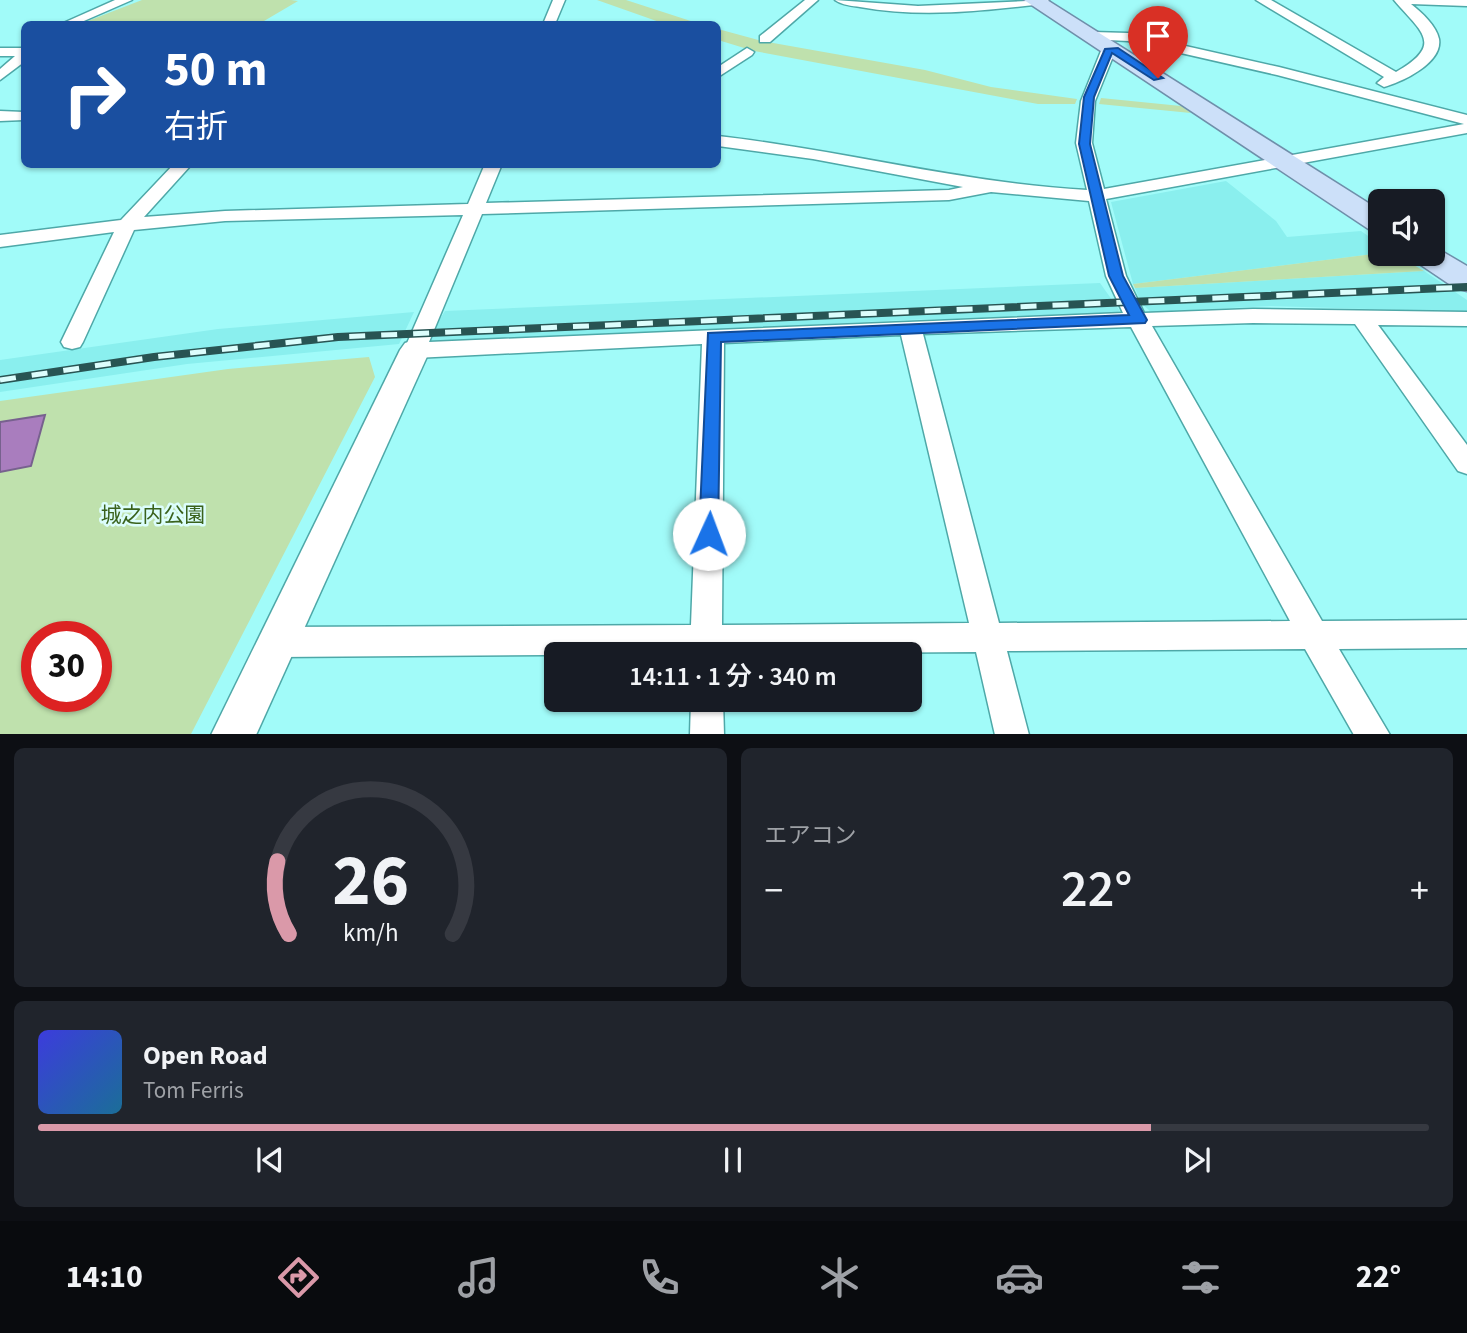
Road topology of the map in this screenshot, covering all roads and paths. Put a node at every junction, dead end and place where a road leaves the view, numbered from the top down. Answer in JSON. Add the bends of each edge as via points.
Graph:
{"nodes":[{"id":1,"x":126,"y":0,"type":"edge"},
{"id":2,"x":559,"y":0,"type":"edge"},
{"id":3,"x":812,"y":0,"type":"edge"},
{"id":4,"x":841,"y":0,"type":"edge"},
{"id":5,"x":1035,"y":0,"type":"edge"},
{"id":6,"x":1043,"y":0,"type":"edge"},
{"id":7,"x":1262,"y":0,"type":"edge"},
{"id":8,"x":1400,"y":0,"type":"edge"},
{"id":9,"x":1406,"y":0,"type":"edge"},
{"id":10,"x":1467,"y":2,"type":"edge"},
{"id":11,"x":74,"y":21,"type":"edge"},
{"id":12,"x":550,"y":21,"type":"edge"},
{"id":13,"x":1093,"y":36,"type":"junction"},
{"id":14,"x":765,"y":39,"type":"dead end"},
{"id":15,"x":1114,"y":50,"type":"junction"},
{"id":16,"x":0,"y":52,"type":"edge"},
{"id":17,"x":747,"y":52,"type":"dead end"},
{"id":18,"x":21,"y":54,"type":"edge"},
{"id":19,"x":21,"y":57,"type":"edge"},
{"id":20,"x":721,"y":70,"type":"edge"},
{"id":21,"x":0,"y":76,"type":"edge"},
{"id":22,"x":1396,"y":77,"type":"junction"},
{"id":23,"x":1365,"y":92,"type":"junction"},
{"id":24,"x":0,"y":116,"type":"edge"},
{"id":25,"x":21,"y":116,"type":"edge"},
{"id":26,"x":1467,"y":120,"type":"edge"},
{"id":27,"x":1467,"y":128,"type":"edge"},
{"id":28,"x":721,"y":141,"type":"edge"},
{"id":29,"x":1287,"y":161,"type":"junction"},
{"id":30,"x":180,"y":168,"type":"edge"},
{"id":31,"x":492,"y":168,"type":"edge"},
{"id":32,"x":991,"y":187,"type":"junction"},
{"id":33,"x":1096,"y":196,"type":"junction"},
{"id":34,"x":476,"y":210,"type":"junction"},
{"id":35,"x":1368,"y":215,"type":"edge"},
{"id":36,"x":127,"y":225,"type":"junction"},
{"id":37,"x":0,"y":241,"type":"edge"},
{"id":38,"x":1444,"y":266,"type":"edge"},
{"id":39,"x":1467,"y":281,"type":"edge"},
{"id":40,"x":1361,"y":317,"type":"junction"},
{"id":41,"x":1467,"y":319,"type":"edge"},
{"id":42,"x":1139,"y":320,"type":"junction"},
{"id":43,"x":910,"y":327,"type":"junction"},
{"id":44,"x":713,"y":337,"type":"junction"},
{"id":45,"x":72,"y":342,"type":"dead end"},
{"id":46,"x":415,"y":350,"type":"junction"},
{"id":47,"x":1467,"y":464,"type":"edge"},
{"id":48,"x":1467,"y":634,"type":"edge"},
{"id":49,"x":1314,"y":636,"type":"junction"},
{"id":50,"x":987,"y":639,"type":"junction"},
{"id":51,"x":278,"y":642,"type":"junction"},
{"id":52,"x":706,"y":642,"type":"edge"},
{"id":53,"x":882,"y":642,"type":"edge"},
{"id":54,"x":544,"y":645,"type":"edge"},
{"id":55,"x":707,"y":712,"type":"edge"},
{"id":56,"x":233,"y":734,"type":"edge"},
{"id":57,"x":707,"y":734,"type":"edge"},
{"id":58,"x":1012,"y":734,"type":"edge"},
{"id":59,"x":1373,"y":734,"type":"edge"}],
"edges":[{"from":1,"to":11,"type":"street"},
{"from":2,"to":12,"type":"street"},
{"from":3,"to":14,"type":"street"},
{"from":4,"to":5,"type":"street","via":[[933,12]]},
{"from":5,"to":6,"type":"street"},
{"from":5,"to":13,"type":"main road"},
{"from":7,"to":22,"type":"street"},
{"from":8,"to":22,"type":"street","via":[[1420,18],[1434,44],[1420,64]]},
{"from":9,"to":10,"type":"street"},
{"from":13,"to":15,"type":"main road"},
{"from":13,"to":23,"type":"street","via":[[1128,37]]},
{"from":15,"to":29,"type":"main road"},
{"from":15,"to":33,"type":"street","via":[[1104,59],[1085,117],[1084,144]]},
{"from":16,"to":18,"type":"street"},
{"from":17,"to":20,"type":"street"},
{"from":19,"to":21,"type":"street"},
{"from":22,"to":23,"type":"street"},
{"from":23,"to":26,"type":"street"},
{"from":24,"to":25,"type":"street"},
{"from":27,"to":29,"type":"street"},
{"from":28,"to":32,"type":"street","via":[[849,159]]},
{"from":29,"to":33,"type":"street"},
{"from":29,"to":35,"type":"main road"},
{"from":30,"to":36,"type":"street"},
{"from":31,"to":34,"type":"street"},
{"from":32,"to":33,"type":"street","via":[[1041,195]]},
{"from":32,"to":34,"type":"street","via":[[949,195]]},
{"from":33,"to":42,"type":"street","via":[[1116,276]]},
{"from":34,"to":36,"type":"street","via":[[225,216]]},
{"from":34,"to":46,"type":"street"},
{"from":36,"to":37,"type":"street"},
{"from":36,"to":45,"type":"street"},
{"from":38,"to":39,"type":"main road"},
{"from":40,"to":41,"type":"street"},
{"from":40,"to":42,"type":"street"},
{"from":40,"to":47,"type":"street"},
{"from":42,"to":43,"type":"street"},
{"from":42,"to":49,"type":"street"},
{"from":43,"to":44,"type":"street"},
{"from":43,"to":50,"type":"street"},
{"from":44,"to":46,"type":"street"},
{"from":44,"to":52,"type":"street"},
{"from":46,"to":51,"type":"street"},
{"from":48,"to":49,"type":"street"},
{"from":49,"to":50,"type":"street"},
{"from":49,"to":59,"type":"street"},
{"from":50,"to":53,"type":"street"},
{"from":50,"to":58,"type":"street"},
{"from":51,"to":54,"type":"street"},
{"from":51,"to":56,"type":"street"},
{"from":55,"to":57,"type":"street"}]}
